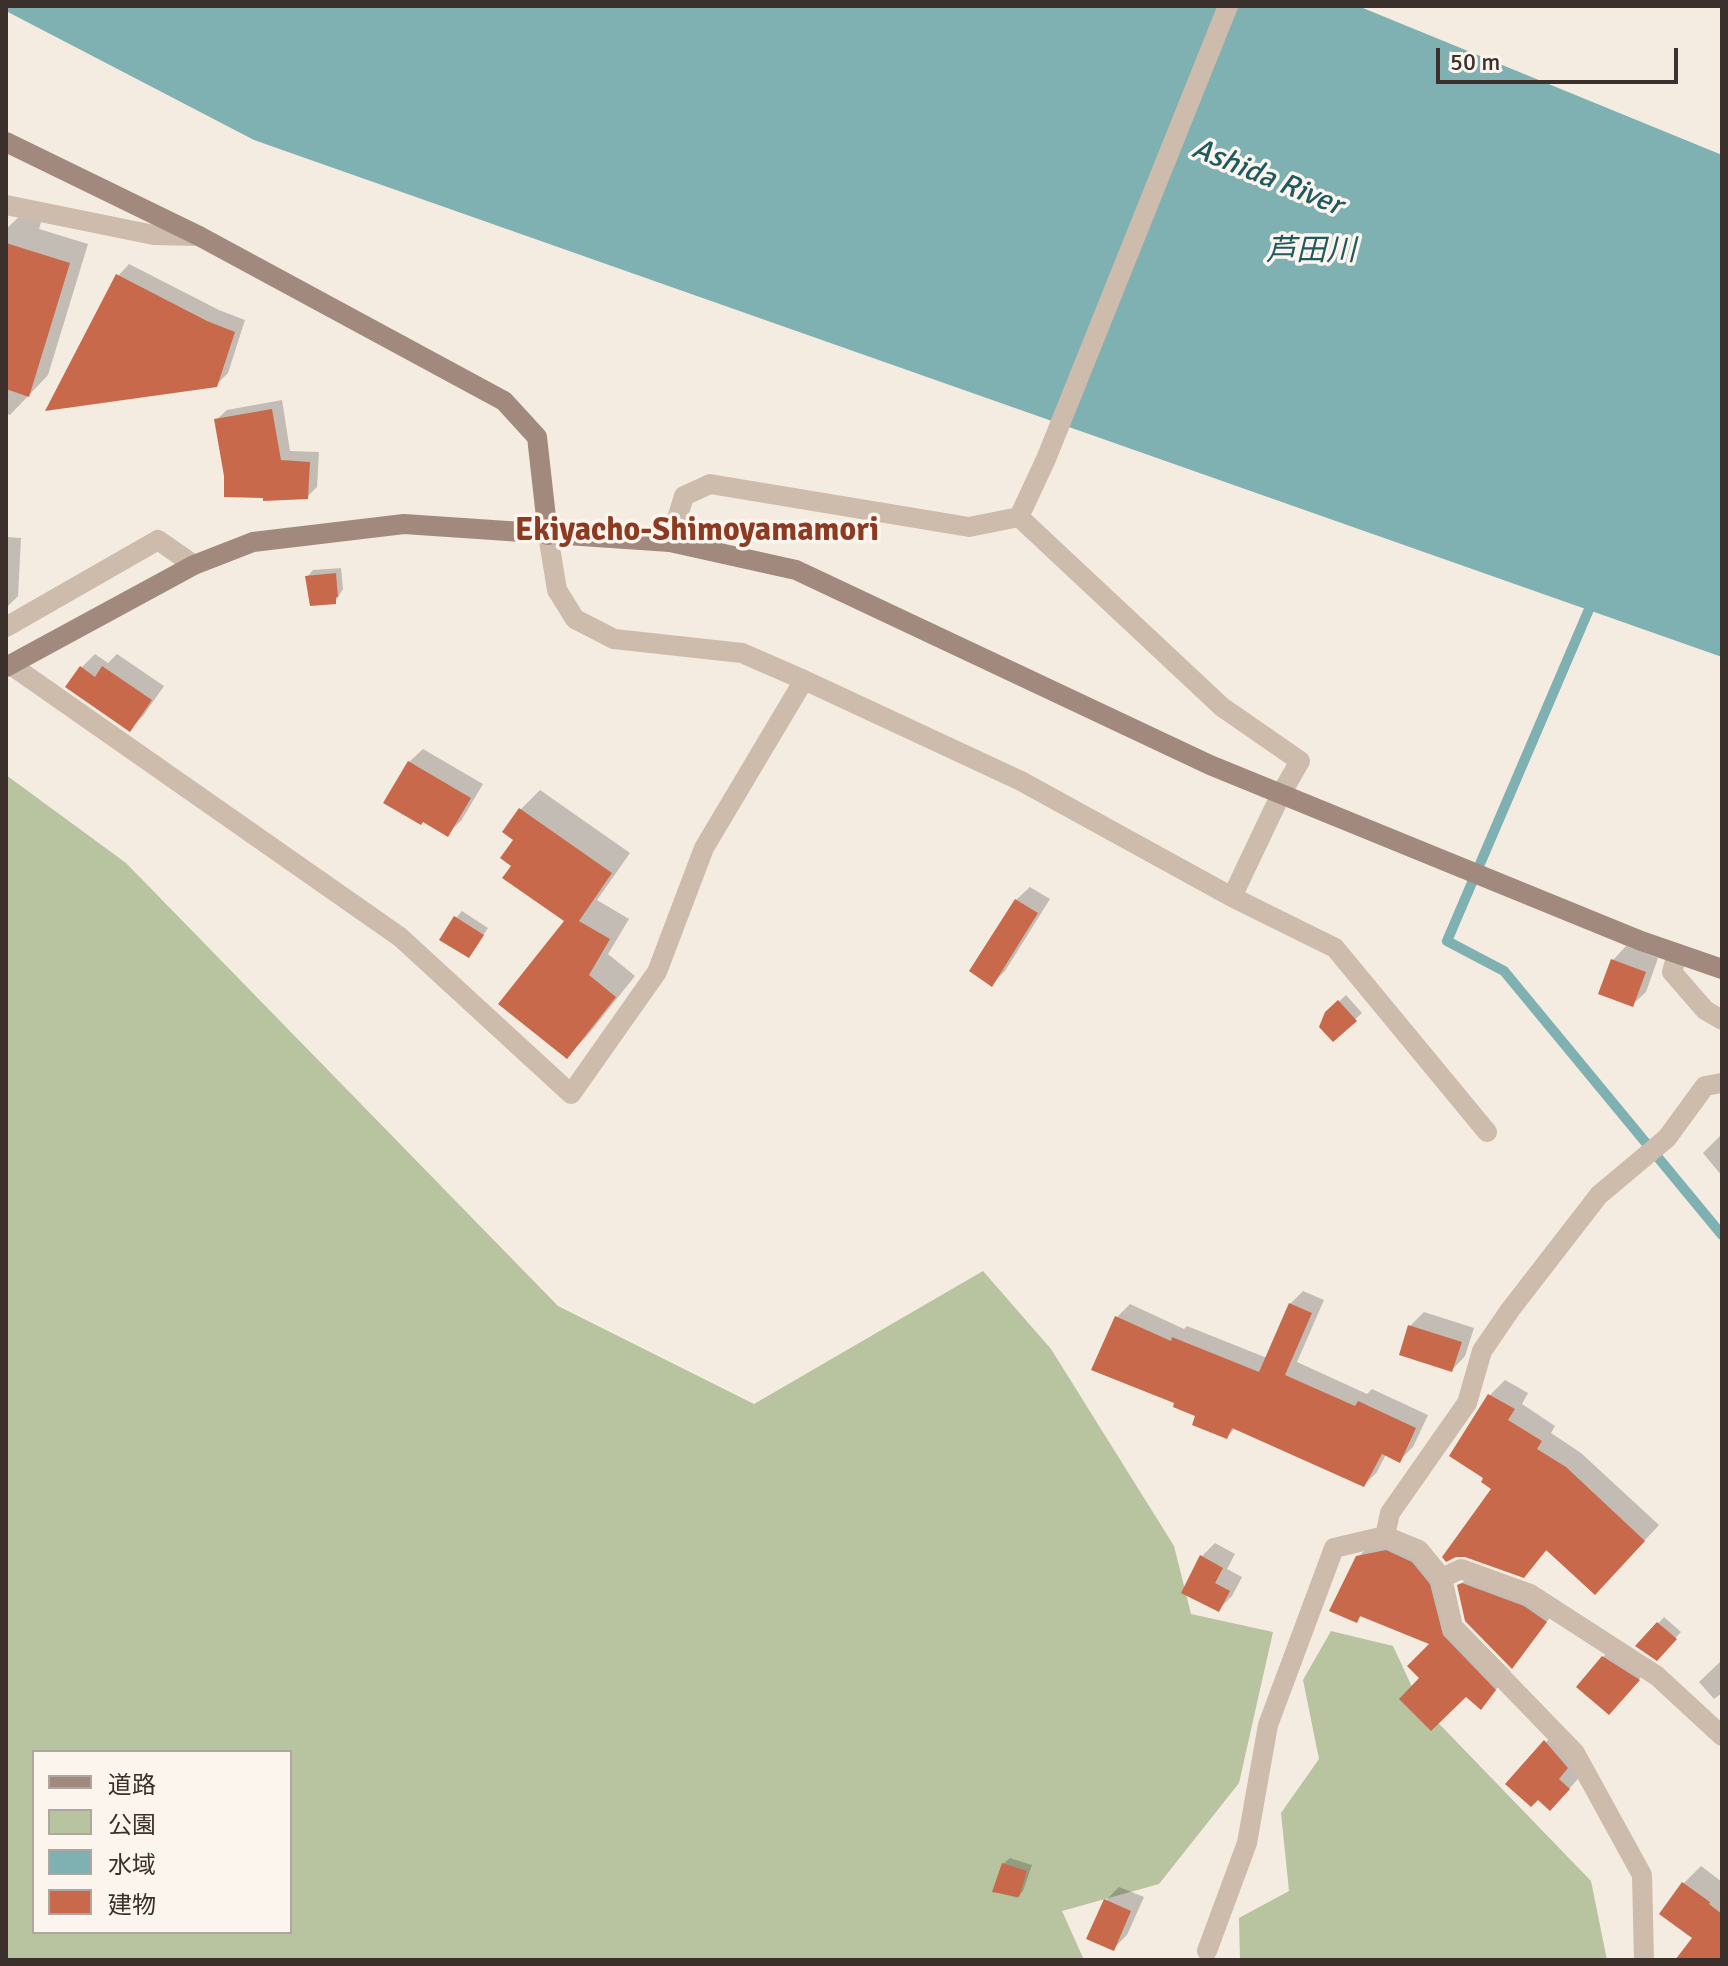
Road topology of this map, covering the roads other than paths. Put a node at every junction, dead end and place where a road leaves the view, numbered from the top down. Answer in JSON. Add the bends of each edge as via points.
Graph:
{"nodes":[{"id":1,"x":1228,"y":6,"type":"edge"},
{"id":2,"x":6,"y":142,"type":"edge"},
{"id":3,"x":6,"y":205,"type":"edge"},
{"id":4,"x":199,"y":236,"type":"junction"},
{"id":5,"x":1019,"y":517,"type":"junction"},
{"id":6,"x":548,"y":535,"type":"junction"},
{"id":7,"x":670,"y":542,"type":"junction"},
{"id":8,"x":194,"y":565,"type":"junction"},
{"id":9,"x":6,"y":627,"type":"edge"},
{"id":10,"x":9,"y":666,"type":"edge"},
{"id":11,"x":804,"y":680,"type":"junction"},
{"id":12,"x":1281,"y":794,"type":"junction"},
{"id":13,"x":1232,"y":897,"type":"junction"},
{"id":14,"x":1677,"y":954,"type":"junction"},
{"id":15,"x":1722,"y":969,"type":"edge"},
{"id":16,"x":1722,"y":1020,"type":"edge"},
{"id":17,"x":1722,"y":1083,"type":"edge"},
{"id":18,"x":1487,"y":1132,"type":"dead end"},
{"id":19,"x":1385,"y":1536,"type":"junction"},
{"id":20,"x":1442,"y":1578,"type":"junction"},
{"id":21,"x":1722,"y":1736,"type":"edge"},
{"id":22,"x":1207,"y":1951,"type":"dead end"},
{"id":23,"x":1644,"y":1960,"type":"edge"}],
"edges":[{"from":1,"to":5,"type":"street"},
{"from":2,"to":4,"type":"street"},
{"from":3,"to":4,"type":"street","via":[[154,235]]},
{"from":4,"to":6,"type":"street","via":[[504,401],[537,437]]},
{"from":5,"to":7,"type":"street","via":[[969,527],[710,484],[684,496]]},
{"from":5,"to":12,"type":"street","via":[[1222,707],[1300,761]]},
{"from":6,"to":7,"type":"street"},
{"from":6,"to":8,"type":"street","via":[[404,524],[253,542]]},
{"from":6,"to":11,"type":"street","via":[[557,590],[575,619],[614,639],[742,653]]},
{"from":7,"to":12,"type":"street","via":[[796,570]]},
{"from":8,"to":9,"type":"street","via":[[158,540]]},
{"from":8,"to":10,"type":"street"},
{"from":10,"to":11,"type":"street","via":[[400,937],[571,1094],[657,972],[704,848]]},
{"from":11,"to":13,"type":"street","via":[[1021,781]]},
{"from":12,"to":13,"type":"street"},
{"from":12,"to":14,"type":"street"},
{"from":13,"to":18,"type":"street","via":[[1335,948]]},
{"from":14,"to":15,"type":"street"},
{"from":14,"to":16,"type":"street","via":[[1672,972],[1705,1010]]},
{"from":17,"to":19,"type":"street","via":[[1705,1086],[1667,1138],[1599,1195],[1510,1310],[1482,1351],[1467,1403],[1390,1513]]},
{"from":19,"to":20,"type":"street","via":[[1419,1550]]},
{"from":19,"to":22,"type":"street","via":[[1334,1548],[1268,1725],[1247,1843]]},
{"from":20,"to":21,"type":"street","via":[[1461,1569],[1530,1594],[1657,1676]]},
{"from":20,"to":23,"type":"street","via":[[1453,1627],[1575,1753],[1642,1875]]}]}
